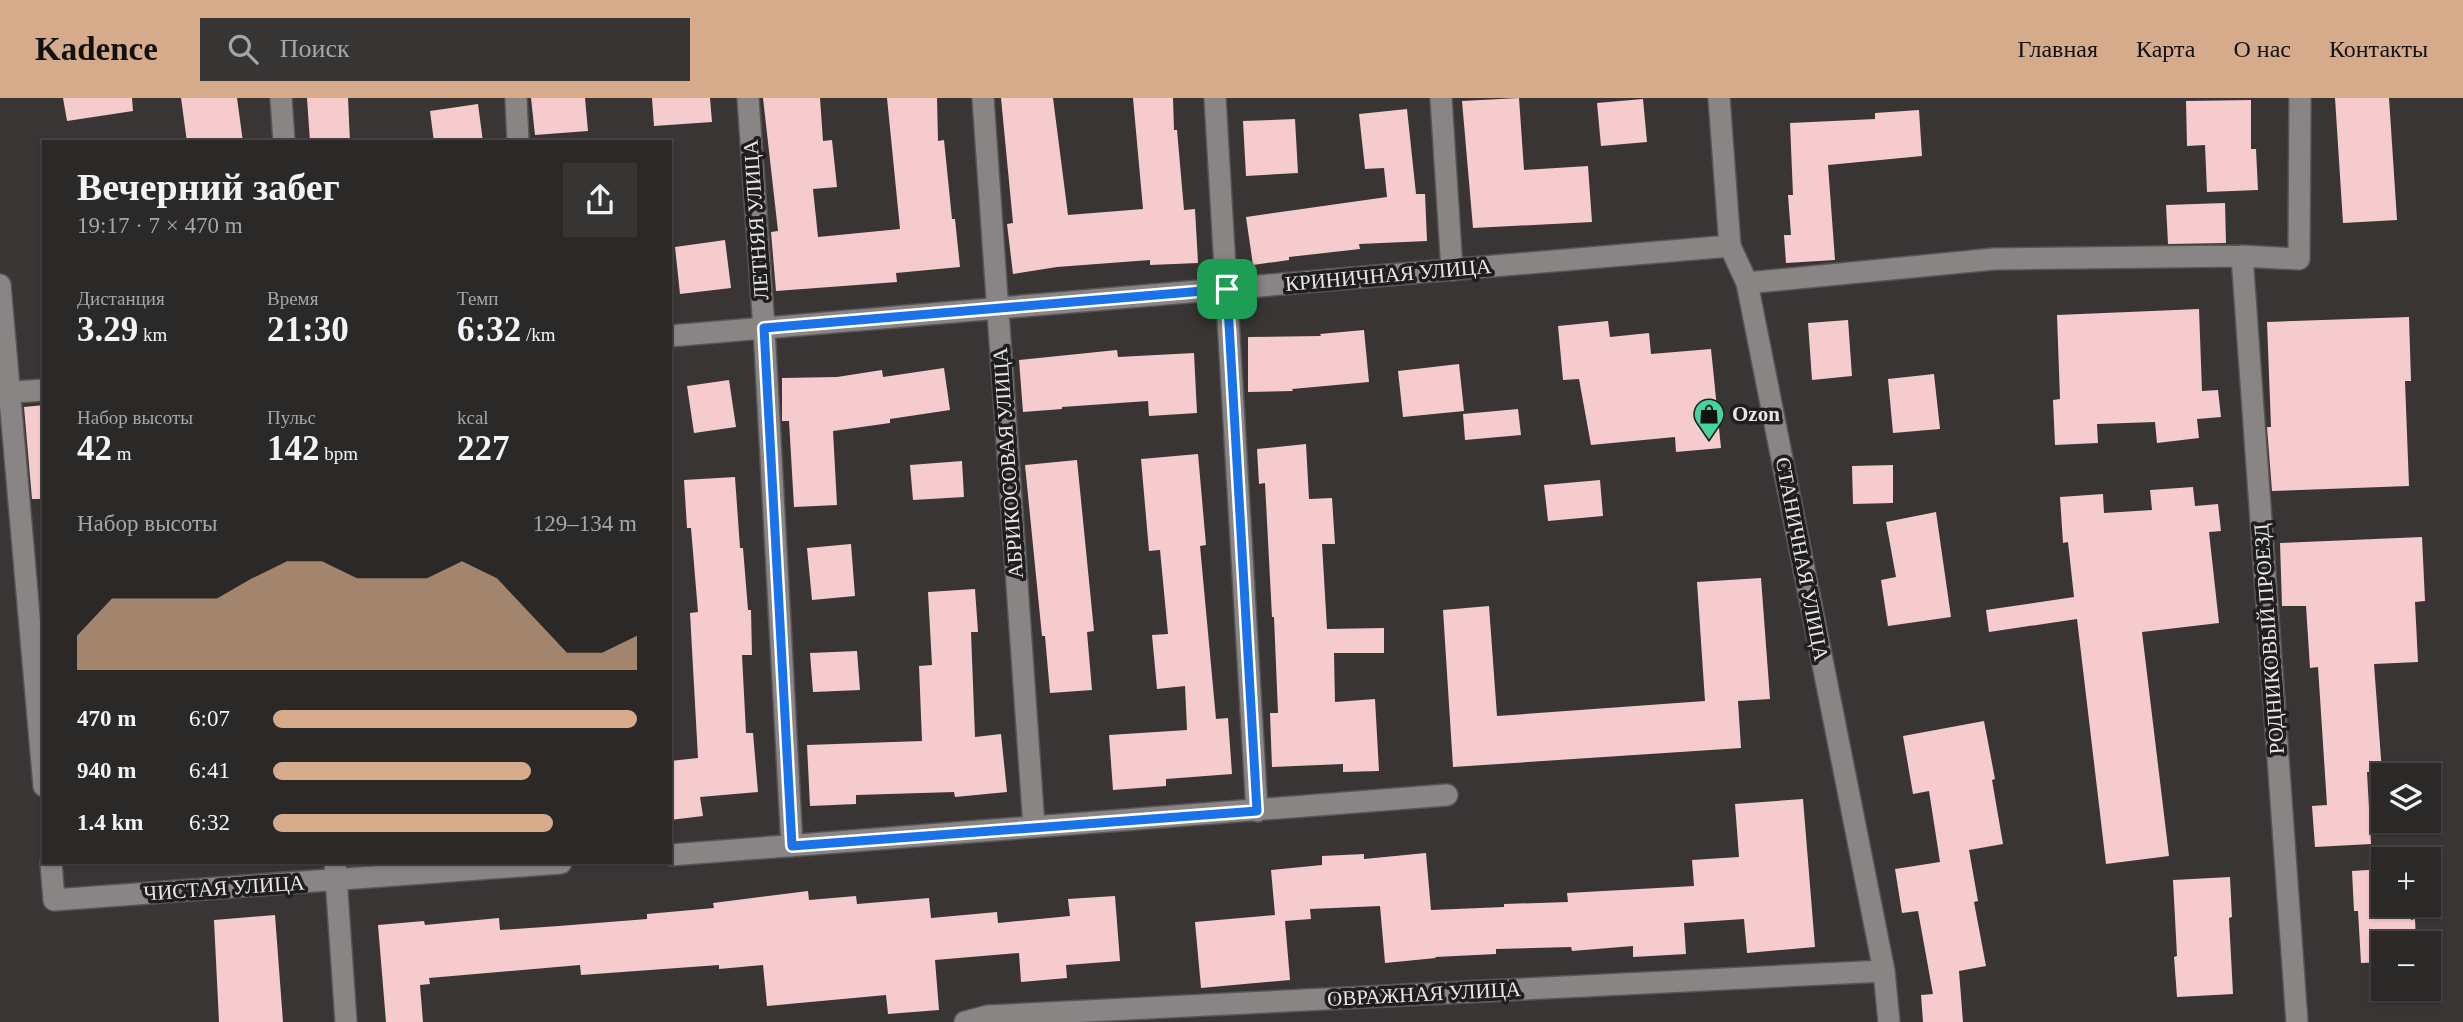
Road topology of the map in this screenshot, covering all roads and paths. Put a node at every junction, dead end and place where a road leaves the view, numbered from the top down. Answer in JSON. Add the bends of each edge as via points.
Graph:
{"nodes":[{"id":1,"x":281,"y":98,"type":"edge"},
{"id":2,"x":516,"y":98,"type":"edge"},
{"id":3,"x":748,"y":98,"type":"edge"},
{"id":4,"x":983,"y":98,"type":"edge"},
{"id":5,"x":1214,"y":98,"type":"edge"},
{"id":6,"x":1441,"y":98,"type":"edge"},
{"id":7,"x":1719,"y":98,"type":"edge"},
{"id":8,"x":2300,"y":98,"type":"edge"},
{"id":9,"x":284,"y":140,"type":"edge"},
{"id":10,"x":518,"y":140,"type":"edge"},
{"id":11,"x":1730,"y":246,"type":"junction"},
{"id":12,"x":2242,"y":256,"type":"junction"},
{"id":13,"x":1452,"y":270,"type":"junction"},
{"id":14,"x":1747,"y":283,"type":"junction"},
{"id":15,"x":0,"y":285,"type":"edge"},
{"id":16,"x":1227,"y":289,"type":"junction"},
{"id":17,"x":997,"y":308,"type":"junction"},
{"id":18,"x":764,"y":328,"type":"junction"},
{"id":19,"x":672,"y":336,"type":"edge"},
{"id":20,"x":42,"y":390,"type":"edge"},
{"id":21,"x":4,"y":393,"type":"edge"},
{"id":22,"x":42,"y":766,"type":"edge"},
{"id":23,"x":1447,"y":795,"type":"dead end"},
{"id":24,"x":1257,"y":811,"type":"junction"},
{"id":25,"x":1034,"y":827,"type":"junction"},
{"id":26,"x":792,"y":846,"type":"junction"},
{"id":27,"x":672,"y":855,"type":"edge"},
{"id":28,"x":51,"y":864,"type":"edge"},
{"id":29,"x":533,"y":864,"type":"edge"},
{"id":30,"x":335,"y":871,"type":"edge"},
{"id":31,"x":1884,"y":971,"type":"junction"},
{"id":32,"x":346,"y":1022,"type":"edge"},
{"id":33,"x":965,"y":1022,"type":"edge"},
{"id":34,"x":1889,"y":1022,"type":"edge"},
{"id":35,"x":2297,"y":1022,"type":"edge"}],
"edges":[{"from":1,"to":9,"type":"street"},
{"from":2,"to":10,"type":"street"},
{"from":3,"to":18,"type":"street","name":"ЛЕТНЯЯ УЛИЦА"},
{"from":4,"to":17,"type":"street","name":"АБРИКОСОВАЯ УЛИЦА"},
{"from":5,"to":16,"type":"street"},
{"from":6,"to":13,"type":"street"},
{"from":7,"to":11,"type":"street","name":"СТАНИЧНАЯ УЛИЦА"},
{"from":8,"to":12,"type":"street","via":[[2299,259]]},
{"from":11,"to":13,"type":"street","name":"КРИНИЧНАЯ УЛИЦА"},
{"from":11,"to":14,"type":"street","name":"СТАНИЧНАЯ УЛИЦА"},
{"from":12,"to":14,"type":"street","via":[[1994,259]]},
{"from":12,"to":35,"type":"street","name":"РОДНИКОВЫЙ ПРОЕЗД"},
{"from":13,"to":16,"type":"street","name":"КРИНИЧНАЯ УЛИЦА"},
{"from":14,"to":31,"type":"street","name":"СТАНИЧНАЯ УЛИЦА"},
{"from":15,"to":21,"type":"street"},
{"from":16,"to":17,"type":"street","name":"КРИНИЧНАЯ УЛИЦА"},
{"from":16,"to":24,"type":"street"},
{"from":17,"to":18,"type":"street","name":"КРИНИЧНАЯ УЛИЦА"},
{"from":17,"to":25,"type":"street","name":"АБРИКОСОВАЯ УЛИЦА"},
{"from":18,"to":19,"type":"street","name":"КРИНИЧНАЯ УЛИЦА"},
{"from":18,"to":26,"type":"street","name":"ЛЕТНЯЯ УЛИЦА"},
{"from":20,"to":21,"type":"street"},
{"from":21,"to":22,"type":"street"},
{"from":23,"to":24,"type":"street"},
{"from":24,"to":25,"type":"street"},
{"from":25,"to":26,"type":"street"},
{"from":26,"to":27,"type":"street"},
{"from":28,"to":30,"type":"street","name":"ЧИСТАЯ УЛИЦА","via":[[54,901]]},
{"from":29,"to":30,"type":"street","name":"ЧИСТАЯ УЛИЦА"},
{"from":30,"to":32,"type":"street"},
{"from":31,"to":33,"type":"street","name":"ОВРАЖНАЯ УЛИЦА","via":[[988,1016]]},
{"from":31,"to":34,"type":"street","name":"СТАНИЧНАЯ УЛИЦА"}]}
